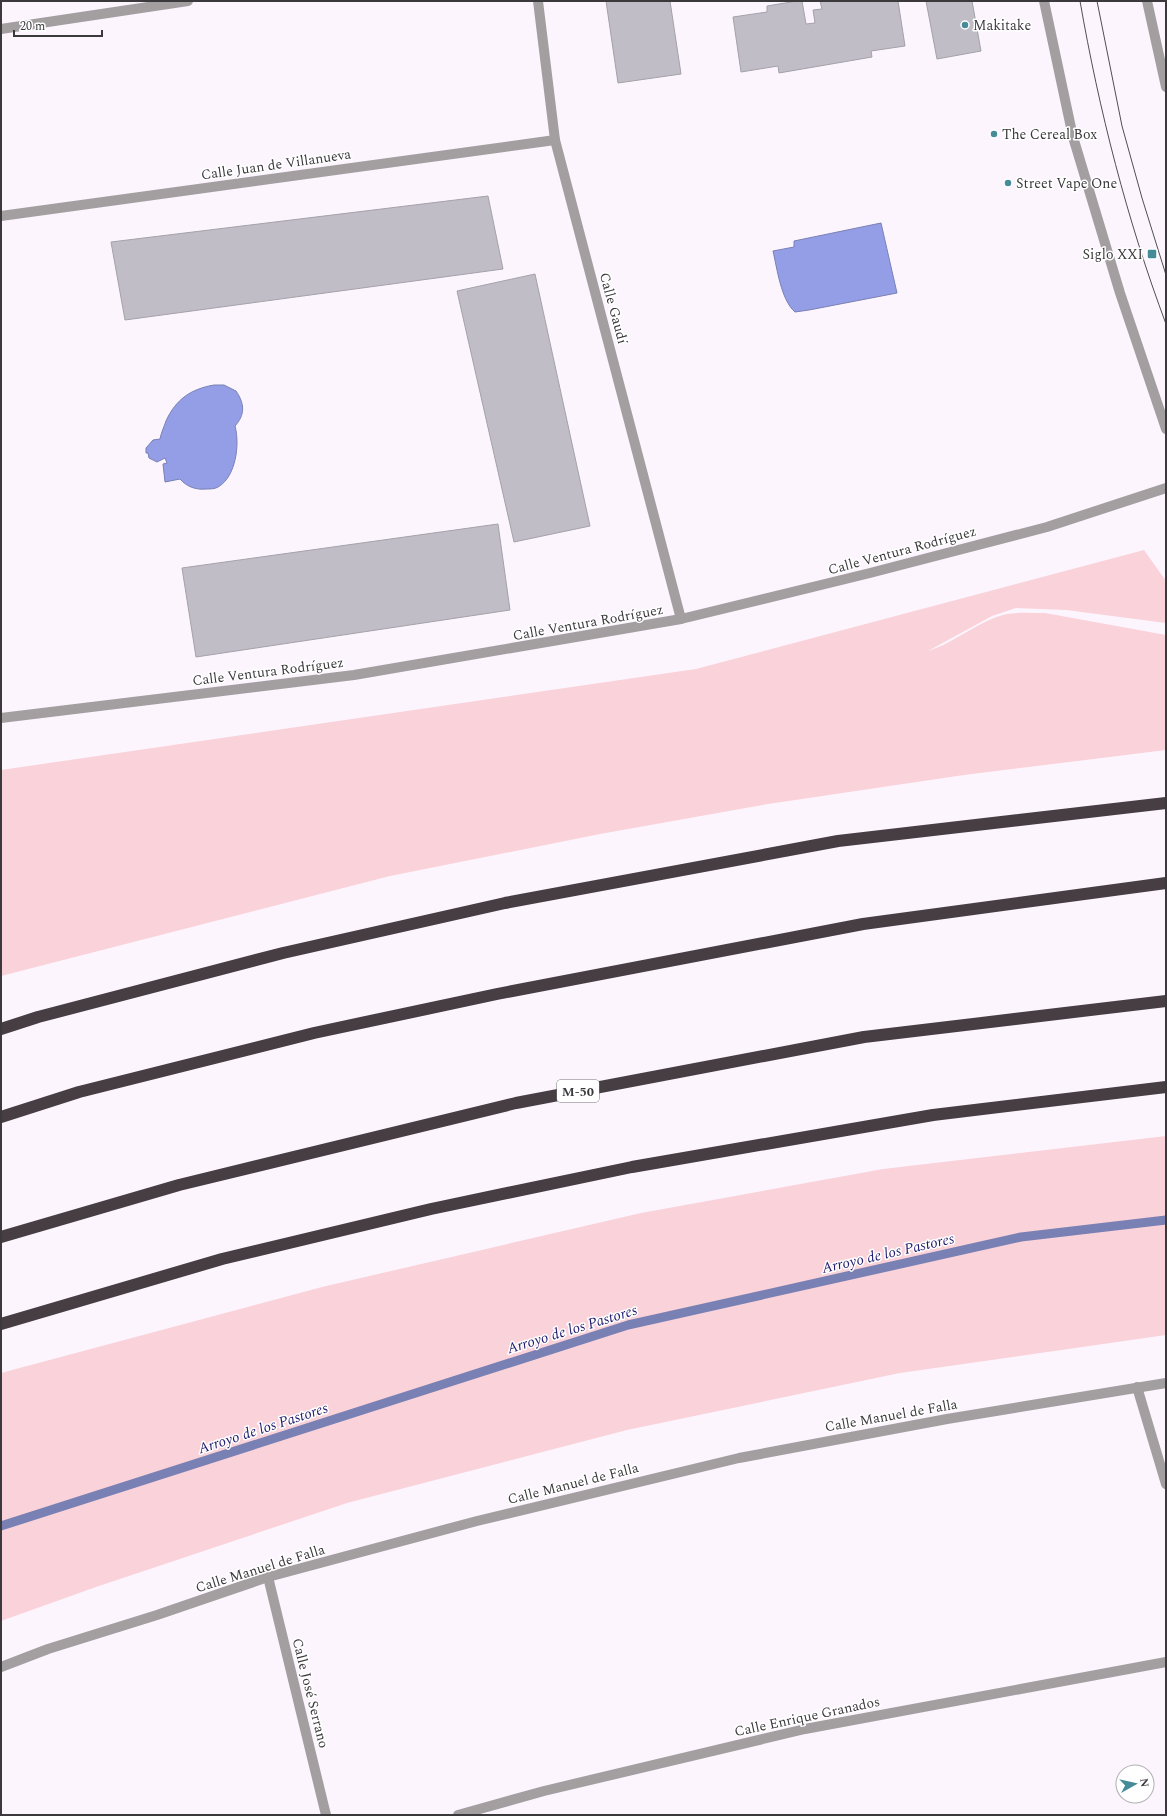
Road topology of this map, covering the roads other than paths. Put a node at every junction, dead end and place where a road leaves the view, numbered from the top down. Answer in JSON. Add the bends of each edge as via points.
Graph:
{"nodes":[{"id":1,"x":188,"y":1,"type":"edge"},
{"id":2,"x":538,"y":1,"type":"edge"},
{"id":3,"x":1044,"y":1,"type":"edge"},
{"id":4,"x":1147,"y":1,"type":"edge"},
{"id":5,"x":1,"y":30,"type":"edge"},
{"id":6,"x":1166,"y":87,"type":"edge"},
{"id":7,"x":555,"y":140,"type":"junction"},
{"id":8,"x":1,"y":216,"type":"edge"},
{"id":9,"x":1166,"y":429,"type":"edge"},
{"id":10,"x":1166,"y":488,"type":"edge"},
{"id":11,"x":681,"y":619,"type":"junction"},
{"id":12,"x":1,"y":718,"type":"edge"},
{"id":13,"x":1166,"y":803,"type":"edge"},
{"id":14,"x":1166,"y":884,"type":"edge"},
{"id":15,"x":1166,"y":1001,"type":"edge"},
{"id":16,"x":1,"y":1029,"type":"edge"},
{"id":17,"x":1166,"y":1087,"type":"edge"},
{"id":18,"x":1,"y":1117,"type":"edge"},
{"id":19,"x":1,"y":1236,"type":"edge"},
{"id":20,"x":1,"y":1324,"type":"edge"},
{"id":21,"x":1166,"y":1383,"type":"edge"},
{"id":22,"x":1136,"y":1387,"type":"junction"},
{"id":23,"x":1166,"y":1484,"type":"edge"},
{"id":24,"x":268,"y":1577,"type":"junction"},
{"id":25,"x":1166,"y":1662,"type":"edge"},
{"id":26,"x":1,"y":1667,"type":"edge"},
{"id":27,"x":326,"y":1815,"type":"edge"},
{"id":28,"x":458,"y":1815,"type":"edge"}],
"edges":[{"from":1,"to":5,"type":"street"},
{"from":2,"to":7,"type":"street","name":"Calle Gaudí"},
{"from":3,"to":9,"type":"street","via":[[1073,137],[1120,293]]},
{"from":4,"to":6,"type":"street"},
{"from":7,"to":8,"type":"street","name":"Calle Juan de Villanueva"},
{"from":7,"to":11,"type":"street","name":"Calle Gaudí"},
{"from":10,"to":11,"type":"street","name":"Calle Ventura Rodríguez","via":[[1039,529]]},
{"from":11,"to":12,"type":"street","name":"Calle Ventura Rodríguez","via":[[354,675]]},
{"from":13,"to":16,"type":"highway","via":[[838,841],[505,903],[283,953]]},
{"from":14,"to":18,"type":"highway","via":[[863,924],[497,994],[314,1033],[79,1092]]},
{"from":15,"to":19,"type":"highway","number":"M-50","via":[[864,1038],[516,1103],[179,1185]]},
{"from":17,"to":20,"type":"highway","via":[[933,1115],[632,1167],[431,1209],[222,1259]]},
{"from":21,"to":22,"type":"street","name":"Calle Manuel de Falla"},
{"from":22,"to":23,"type":"street"},
{"from":22,"to":24,"type":"street","name":"Calle Manuel de Falla","via":[[947,1418],[739,1458],[477,1521]]},
{"from":24,"to":26,"type":"street","name":"Calle Manuel de Falla","via":[[48,1649]]},
{"from":24,"to":27,"type":"street","name":"Calle José Serrano"},
{"from":25,"to":28,"type":"street","name":"Calle Enrique Granados","via":[[805,1729],[544,1791]]}]}
